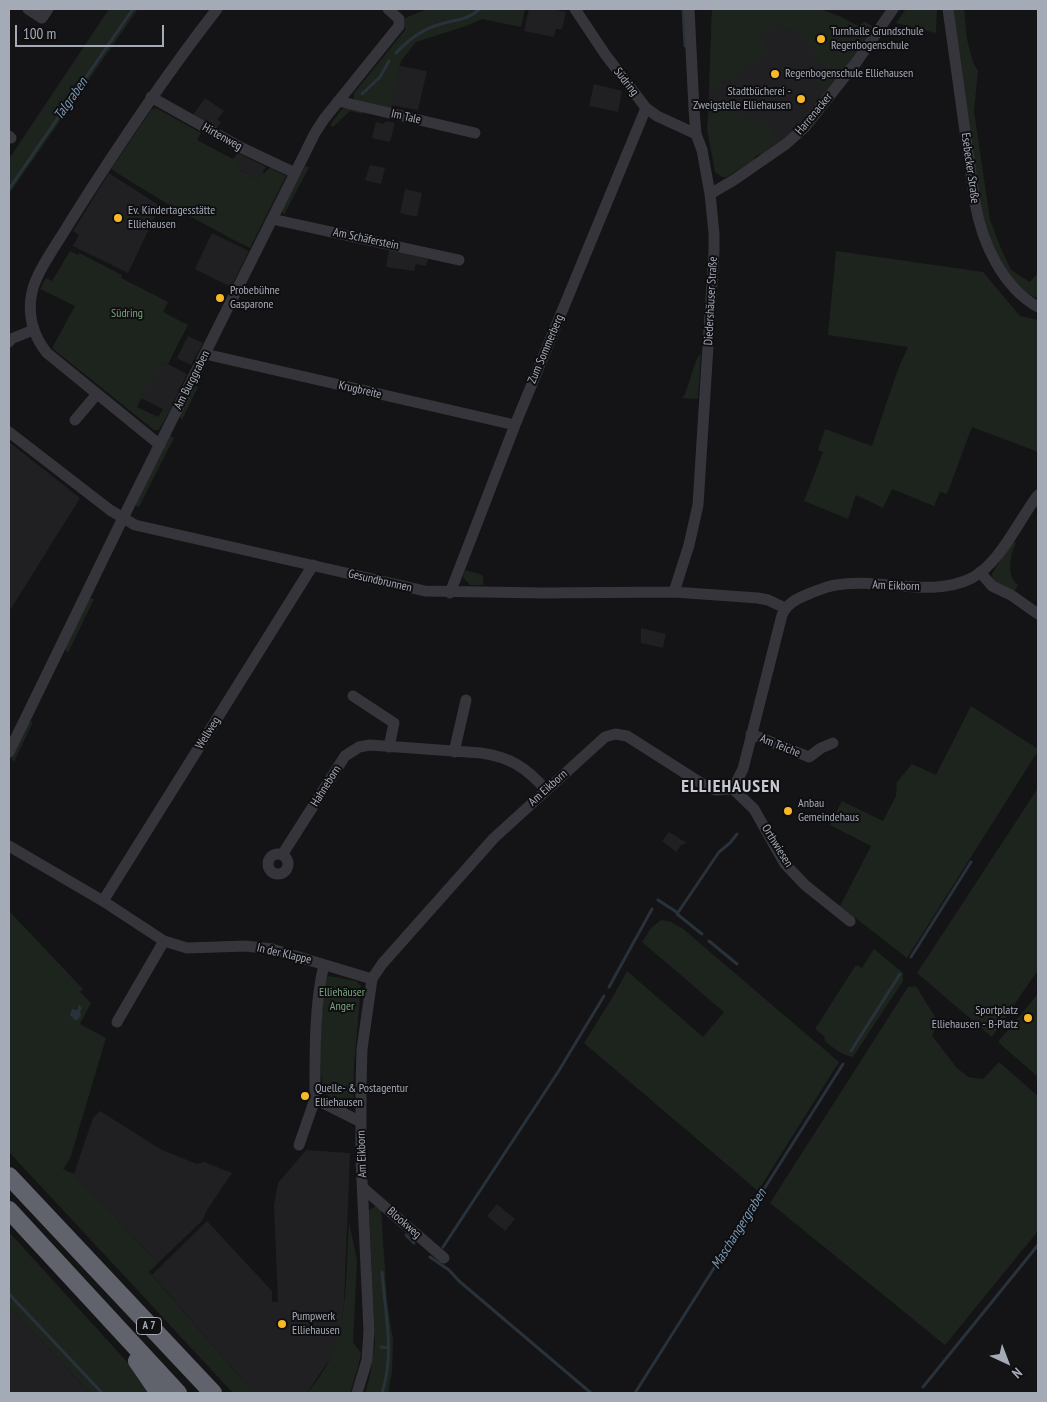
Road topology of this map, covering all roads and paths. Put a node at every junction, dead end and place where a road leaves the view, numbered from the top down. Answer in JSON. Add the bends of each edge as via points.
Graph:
{"nodes":[{"id":1,"x":28,"y":9,"type":"edge"},
{"id":2,"x":48,"y":9,"type":"edge"},
{"id":3,"x":217,"y":9,"type":"edge"},
{"id":4,"x":388,"y":9,"type":"edge"},
{"id":5,"x":575,"y":9,"type":"edge"},
{"id":6,"x":688,"y":9,"type":"edge"},
{"id":7,"x":893,"y":9,"type":"edge"},
{"id":8,"x":948,"y":9,"type":"edge"},
{"id":9,"x":151,"y":97,"type":"junction"},
{"id":10,"x":338,"y":101,"type":"junction"},
{"id":11,"x":646,"y":108,"type":"junction"},
{"id":12,"x":475,"y":133,"type":"dead end"},
{"id":13,"x":696,"y":134,"type":"junction"},
{"id":14,"x":295,"y":173,"type":"junction"},
{"id":15,"x":710,"y":194,"type":"junction"},
{"id":16,"x":272,"y":219,"type":"junction"},
{"id":17,"x":459,"y":260,"type":"dead end"},
{"id":18,"x":1038,"y":307,"type":"edge"},
{"id":19,"x":34,"y":330,"type":"junction"},
{"id":20,"x":9,"y":342,"type":"edge"},
{"id":21,"x":205,"y":354,"type":"junction"},
{"id":22,"x":96,"y":394,"type":"junction"},
{"id":23,"x":75,"y":420,"type":"dead end"},
{"id":24,"x":515,"y":425,"type":"junction"},
{"id":25,"x":9,"y":432,"type":"edge"},
{"id":26,"x":160,"y":445,"type":"junction"},
{"id":27,"x":1038,"y":496,"type":"edge"},
{"id":28,"x":123,"y":518,"type":"junction"},
{"id":29,"x":313,"y":566,"type":"junction"},
{"id":30,"x":980,"y":572,"type":"junction"},
{"id":31,"x":674,"y":592,"type":"junction"},
{"id":32,"x":450,"y":593,"type":"junction"},
{"id":33,"x":785,"y":608,"type":"junction"},
{"id":34,"x":1038,"y":614,"type":"edge"},
{"id":35,"x":353,"y":696,"type":"dead end"},
{"id":36,"x":466,"y":700,"type":"dead end"},
{"id":37,"x":751,"y":734,"type":"junction"},
{"id":38,"x":834,"y":743,"type":"dead end"},
{"id":39,"x":389,"y":747,"type":"junction"},
{"id":40,"x":9,"y":752,"type":"edge"},
{"id":41,"x":454,"y":752,"type":"junction"},
{"id":42,"x":731,"y":787,"type":"junction"},
{"id":43,"x":546,"y":790,"type":"junction"},
{"id":44,"x":9,"y":846,"type":"edge"},
{"id":45,"x":282,"y":856,"type":"dead end"},
{"id":46,"x":103,"y":900,"type":"junction"},
{"id":47,"x":850,"y":920,"type":"dead end"},
{"id":48,"x":164,"y":941,"type":"junction"},
{"id":49,"x":324,"y":965,"type":"junction"},
{"id":50,"x":372,"y":978,"type":"junction"},
{"id":51,"x":117,"y":1022,"type":"dead end"},
{"id":52,"x":316,"y":1099,"type":"junction"},
{"id":53,"x":361,"y":1122,"type":"junction"},
{"id":54,"x":299,"y":1145,"type":"dead end"},
{"id":55,"x":9,"y":1176,"type":"edge"},
{"id":56,"x":363,"y":1188,"type":"junction"},
{"id":57,"x":9,"y":1210,"type":"edge"},
{"id":58,"x":444,"y":1258,"type":"dead end"},
{"id":59,"x":102,"y":1312,"type":"junction"},
{"id":60,"x":159,"y":1393,"type":"edge"},
{"id":61,"x":178,"y":1393,"type":"edge"},
{"id":62,"x":213,"y":1393,"type":"edge"},
{"id":63,"x":358,"y":1393,"type":"edge"}],
"edges":[{"from":1,"to":2,"type":"street","via":[[42,18]]},
{"from":3,"to":9,"type":"street"},
{"from":4,"to":10,"type":"street","name":"Am Burggraben","via":[[397,16],[397,29]]},
{"from":5,"to":11,"type":"street","name":"Südring"},
{"from":6,"to":13,"type":"street","name":"Diedershäuser Straße"},
{"from":7,"to":15,"type":"street","name":"Harrenacker","via":[[858,60],[804,128],[786,144]]},
{"from":8,"to":18,"type":"street","name":"Esebecker Straße","via":[[979,223],[1006,278]]},
{"from":9,"to":14,"type":"street","name":"Hirtenweg","via":[[240,147]]},
{"from":9,"to":19,"type":"street","via":[[41,271],[30,300]]},
{"from":10,"to":12,"type":"street","name":"Im Tale"},
{"from":10,"to":14,"type":"street","name":"Am Burggraben","via":[[315,132]]},
{"from":11,"to":13,"type":"street","name":"Südring"},
{"from":11,"to":24,"type":"street","name":"Zum Sommerberg"},
{"from":13,"to":15,"type":"street","name":"Diedershäuser Straße"},
{"from":14,"to":16,"type":"street","name":"Am Burggraben"},
{"from":15,"to":31,"type":"street","name":"Diedershäuser Straße","via":[[714,251],[698,505]]},
{"from":16,"to":17,"type":"street","name":"Am Schäferstein"},
{"from":16,"to":21,"type":"street","name":"Am Burggraben"},
{"from":19,"to":20,"type":"street"},
{"from":19,"to":22,"type":"street","via":[[47,353]]},
{"from":21,"to":24,"type":"street","name":"Krugbreite"},
{"from":21,"to":26,"type":"street","name":"Am Burggraben"},
{"from":22,"to":23,"type":"street"},
{"from":22,"to":26,"type":"street"},
{"from":24,"to":32,"type":"street","name":"Zum Sommerberg"},
{"from":25,"to":28,"type":"street","name":"Gesundbrunnen"},
{"from":26,"to":28,"type":"street","name":"Am Burggraben"},
{"from":27,"to":30,"type":"street","via":[[1009,540]]},
{"from":28,"to":29,"type":"street","name":"Gesundbrunnen","via":[[135,525]]},
{"from":28,"to":40,"type":"street","name":"Am Burggraben"},
{"from":29,"to":32,"type":"street","name":"Gesundbrunnen","via":[[425,591]]},
{"from":29,"to":46,"type":"street","name":"Wellweg"},
{"from":30,"to":33,"type":"street","name":"Am Eikborn","via":[[963,581],[940,586],[836,585],[794,600]]},
{"from":30,"to":34,"type":"street","via":[[992,586]]},
{"from":31,"to":32,"type":"street","name":"Gesundbrunnen"},
{"from":31,"to":33,"type":"street","name":"Gesundbrunnen","via":[[758,598]]},
{"from":33,"to":37,"type":"street"},
{"from":35,"to":39,"type":"street","via":[[394,723]]},
{"from":36,"to":41,"type":"street"},
{"from":37,"to":38,"type":"street","name":"Am Teiche","via":[[809,758]]},
{"from":37,"to":42,"type":"street","via":[[743,768]]},
{"from":39,"to":41,"type":"street","name":"Hahneborn"},
{"from":39,"to":45,"type":"street","name":"Hahneborn","via":[[364,745],[345,756]]},
{"from":41,"to":43,"type":"street","name":"Hahneborn","via":[[490,754],[511,760],[532,774]]},
{"from":42,"to":43,"type":"street","name":"Am Eikborn","via":[[721,790],[707,787],[630,738],[615,734],[605,737]]},
{"from":42,"to":47,"type":"street","name":"Orthwiesen","via":[[754,809],[786,864],[805,886]]},
{"from":43,"to":50,"type":"street","name":"Am Eikborn","via":[[472,861]]},
{"from":44,"to":46,"type":"street","name":"In der Klappe"},
{"from":46,"to":48,"type":"street","name":"In der Klappe"},
{"from":48,"to":49,"type":"street","name":"In der Klappe","via":[[187,948],[246,946],[272,949]]},
{"from":48,"to":51,"type":"street"},
{"from":49,"to":50,"type":"street","name":"In der Klappe"},
{"from":49,"to":52,"type":"street","via":[[320,979],[315,1058]]},
{"from":50,"to":53,"type":"street","name":"Am Eikborn","via":[[362,1049]]},
{"from":52,"to":53,"type":"street"},
{"from":52,"to":54,"type":"street"},
{"from":53,"to":56,"type":"street","name":"Am Eikborn"},
{"from":55,"to":62,"type":"highway","number":"A 7"},
{"from":56,"to":58,"type":"street","name":"Blookweg"},
{"from":56,"to":63,"type":"street","name":"Am Eikborn","via":[[369,1331]]},
{"from":57,"to":59,"type":"highway","number":"A 7"},
{"from":59,"to":60,"type":"highway"},
{"from":59,"to":61,"type":"highway","number":"A 7"}]}
